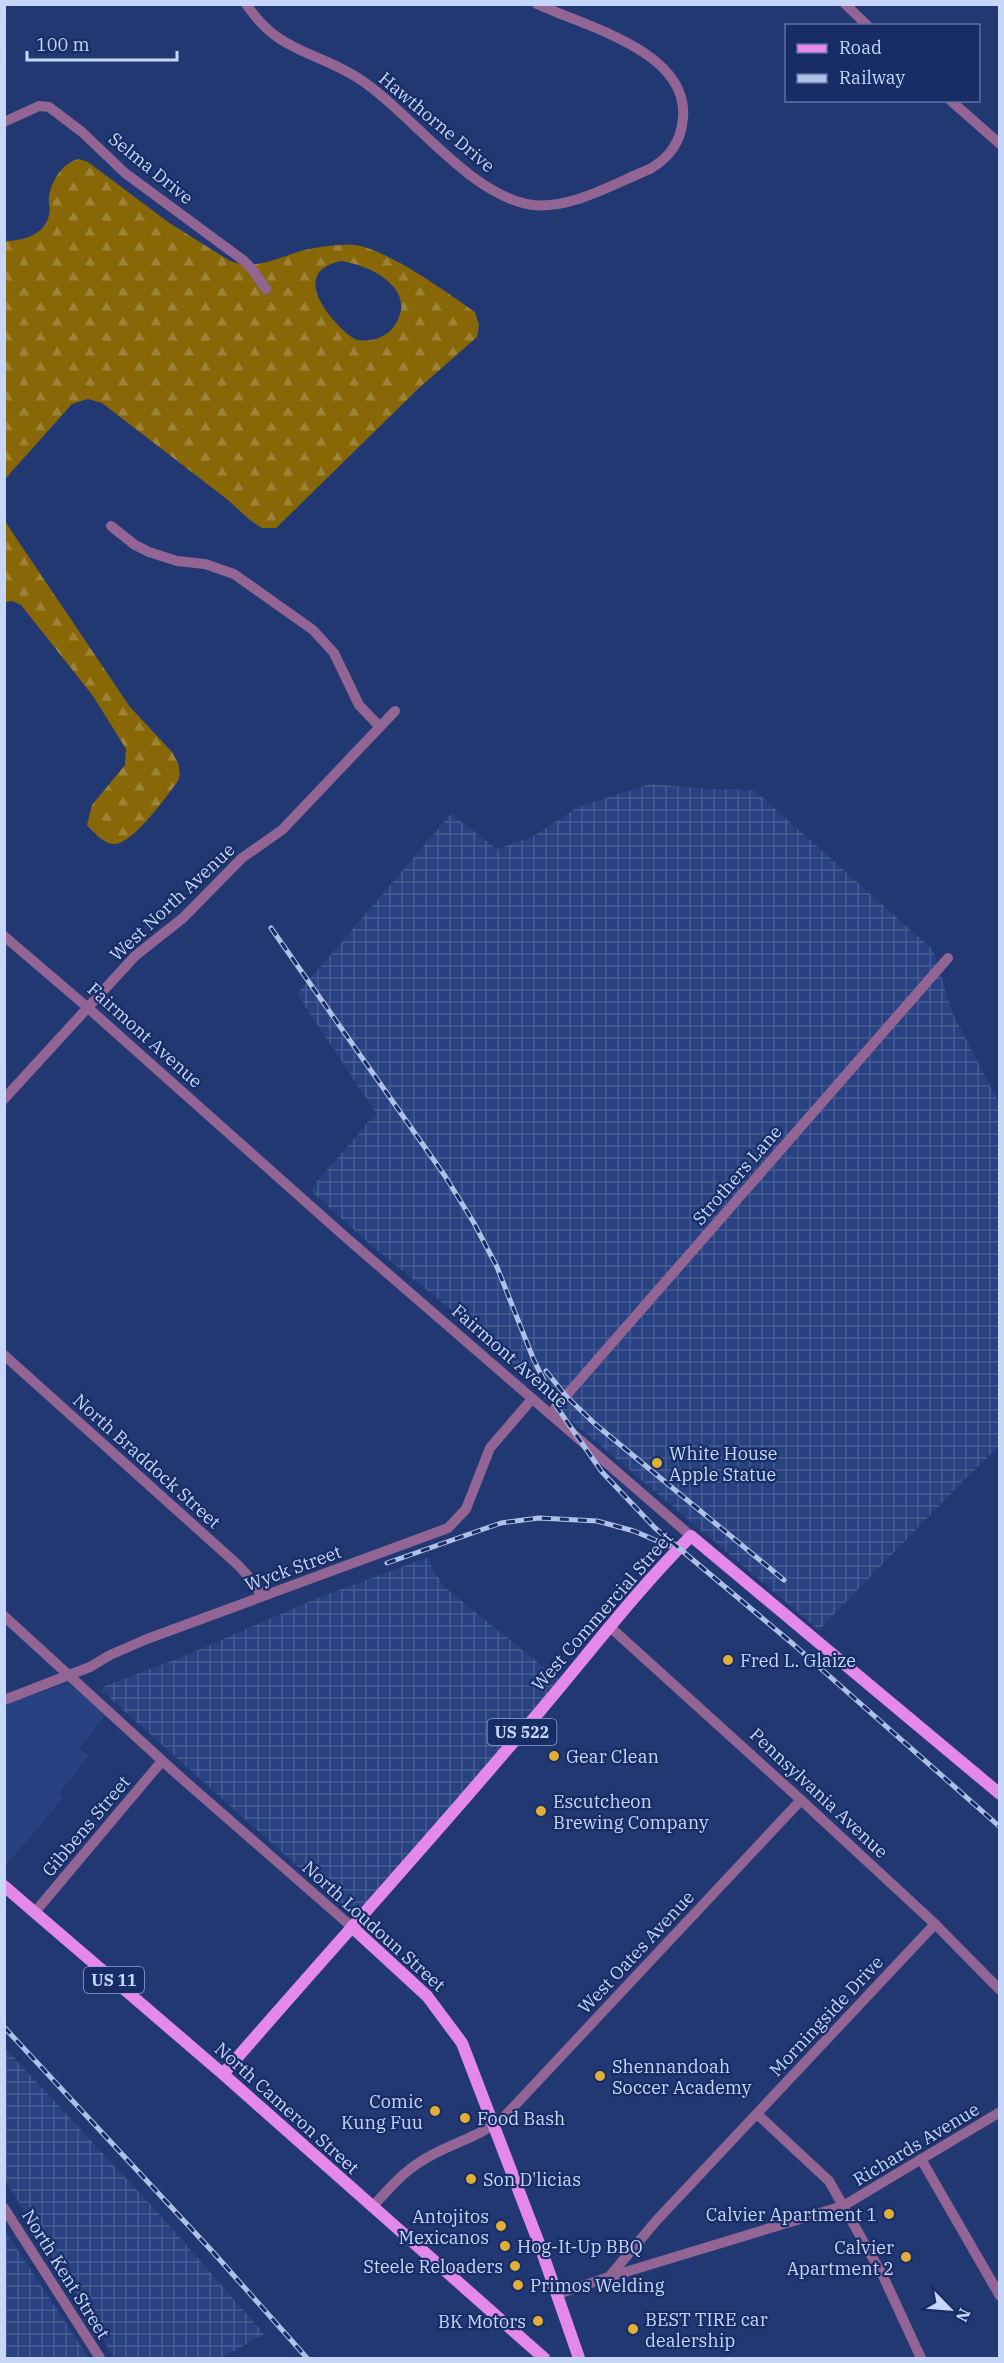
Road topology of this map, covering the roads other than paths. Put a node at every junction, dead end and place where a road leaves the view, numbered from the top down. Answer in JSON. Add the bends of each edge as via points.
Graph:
{"nodes":[{"id":1,"x":246,"y":4,"type":"edge"},
{"id":2,"x":537,"y":4,"type":"edge"},
{"id":3,"x":845,"y":4,"type":"edge"},
{"id":4,"x":866,"y":24,"type":"edge"},
{"id":5,"x":953,"y":102,"type":"edge"},
{"id":6,"x":4,"y":122,"type":"edge"},
{"id":7,"x":999,"y":144,"type":"edge"},
{"id":8,"x":266,"y":289,"type":"dead end"},
{"id":9,"x":111,"y":526,"type":"dead end"},
{"id":10,"x":395,"y":711,"type":"dead end"},
{"id":11,"x":380,"y":727,"type":"junction"},
{"id":12,"x":4,"y":936,"type":"edge"},
{"id":13,"x":948,"y":958,"type":"dead end"},
{"id":14,"x":87,"y":1007,"type":"junction"},
{"id":15,"x":4,"y":1099,"type":"edge"},
{"id":16,"x":4,"y":1355,"type":"edge"},
{"id":17,"x":532,"y":1399,"type":"junction"},
{"id":18,"x":549,"y":1414,"type":"junction"},
{"id":19,"x":691,"y":1536,"type":"junction"},
{"id":20,"x":261,"y":1597,"type":"junction"},
{"id":21,"x":4,"y":1616,"type":"edge"},
{"id":22,"x":610,"y":1628,"type":"junction"},
{"id":23,"x":70,"y":1675,"type":"junction"},
{"id":24,"x":4,"y":1700,"type":"edge"},
{"id":25,"x":162,"y":1761,"type":"junction"},
{"id":26,"x":999,"y":1794,"type":"edge"},
{"id":27,"x":801,"y":1800,"type":"junction"},
{"id":28,"x":4,"y":1886,"type":"edge"},
{"id":29,"x":35,"y":1912,"type":"junction"},
{"id":30,"x":935,"y":1924,"type":"junction"},
{"id":31,"x":352,"y":1927,"type":"junction"},
{"id":32,"x":999,"y":1990,"type":"edge"},
{"id":33,"x":223,"y":2074,"type":"junction"},
{"id":34,"x":999,"y":2112,"type":"edge"},
{"id":35,"x":757,"y":2114,"type":"junction"},
{"id":36,"x":494,"y":2125,"type":"junction"},
{"id":37,"x":921,"y":2159,"type":"junction"},
{"id":38,"x":843,"y":2206,"type":"junction"},
{"id":39,"x":372,"y":2207,"type":"junction"},
{"id":40,"x":4,"y":2208,"type":"edge"},
{"id":41,"x":609,"y":2277,"type":"junction"},
{"id":42,"x":558,"y":2294,"type":"junction"},
{"id":43,"x":999,"y":2296,"type":"edge"},
{"id":44,"x":100,"y":2358,"type":"edge"},
{"id":45,"x":544,"y":2358,"type":"edge"},
{"id":46,"x":579,"y":2358,"type":"edge"},
{"id":47,"x":921,"y":2358,"type":"edge"}],
"edges":[{"from":1,"to":2,"type":"street","name":"Hawthorne Drive","via":[[268,32],[282,42],[376,90],[466,171],[492,189],[519,202],[546,205],[581,197],[650,169],[669,154],[680,136],[684,111],[674,81],[654,60],[606,32]]},
{"from":3,"to":4,"type":"street"},
{"from":5,"to":7,"type":"street"},
{"from":6,"to":8,"type":"street","name":"Selma Drive","via":[[39,106],[49,107],[125,173],[243,260]]},
{"from":9,"to":11,"type":"street","via":[[149,552],[234,574],[313,630],[334,653],[358,705]]},
{"from":10,"to":11,"type":"street","name":"West North Avenue"},
{"from":11,"to":14,"type":"street","name":"West North Avenue","via":[[282,830],[242,858],[183,918],[135,956]]},
{"from":12,"to":14,"type":"street","name":"Fairmont Avenue"},
{"from":13,"to":18,"type":"street","name":"Strothers Lane"},
{"from":14,"to":15,"type":"street","name":"West North Avenue"},
{"from":14,"to":17,"type":"street","name":"Fairmont Avenue"},
{"from":16,"to":20,"type":"street","name":"North Braddock Street","via":[[238,1565]]},
{"from":17,"to":18,"type":"street","name":"Fairmont Avenue"},
{"from":17,"to":20,"type":"street","name":"Wyck Street","via":[[490,1448],[466,1509],[448,1528]]},
{"from":18,"to":19,"type":"street","name":"Fairmont Avenue"},
{"from":19,"to":22,"type":"main road","name":"West Commercial Street","number":"US 522"},
{"from":19,"to":26,"type":"main road","name":"Fairmont Avenue"},
{"from":20,"to":23,"type":"street","name":"Wyck Street","via":[[147,1639]]},
{"from":21,"to":23,"type":"street","name":"North Loudoun Street"},
{"from":22,"to":27,"type":"street","name":"Pennsylvania Avenue"},
{"from":22,"to":31,"type":"main road","name":"West Commercial Street","number":"US 522"},
{"from":23,"to":24,"type":"street","name":"Wyck Street"},
{"from":23,"to":25,"type":"street","name":"North Loudoun Street"},
{"from":25,"to":29,"type":"street","name":"Gibbens Street"},
{"from":25,"to":31,"type":"street","name":"North Loudoun Street"},
{"from":27,"to":30,"type":"street","name":"Pennsylvania Avenue"},
{"from":27,"to":36,"type":"street","name":"West Oates Avenue"},
{"from":28,"to":29,"type":"main road","name":"North Cameron Street","number":"US 11"},
{"from":29,"to":33,"type":"main road","name":"North Cameron Street","number":"US 11"},
{"from":30,"to":32,"type":"street","name":"Pennsylvania Avenue"},
{"from":30,"to":35,"type":"street","name":"Morningside Drive"},
{"from":31,"to":33,"type":"main road","name":"West Commercial Street"},
{"from":31,"to":36,"type":"main road","name":"North Loudoun Street","via":[[421,1990],[452,2027],[473,2068]]},
{"from":33,"to":39,"type":"main road","name":"North Cameron Street","number":"US 11"},
{"from":34,"to":37,"type":"street","name":"Richards Avenue"},
{"from":35,"to":38,"type":"street","via":[[829,2181]]},
{"from":35,"to":41,"type":"street","name":"Morningside Drive"},
{"from":36,"to":39,"type":"street","via":[[421,2161]]},
{"from":36,"to":42,"type":"main road","name":"North Loudoun Street"},
{"from":37,"to":38,"type":"street","name":"Richards Avenue"},
{"from":37,"to":43,"type":"street"},
{"from":38,"to":41,"type":"street","name":"Richards Avenue"},
{"from":38,"to":47,"type":"street","via":[[883,2276]]},
{"from":39,"to":45,"type":"main road","name":"North Cameron Street","number":"US 11"},
{"from":40,"to":44,"type":"street","name":"North Kent Street"},
{"from":41,"to":42,"type":"street"},
{"from":42,"to":46,"type":"main road","name":"North Loudoun Street"}]}
